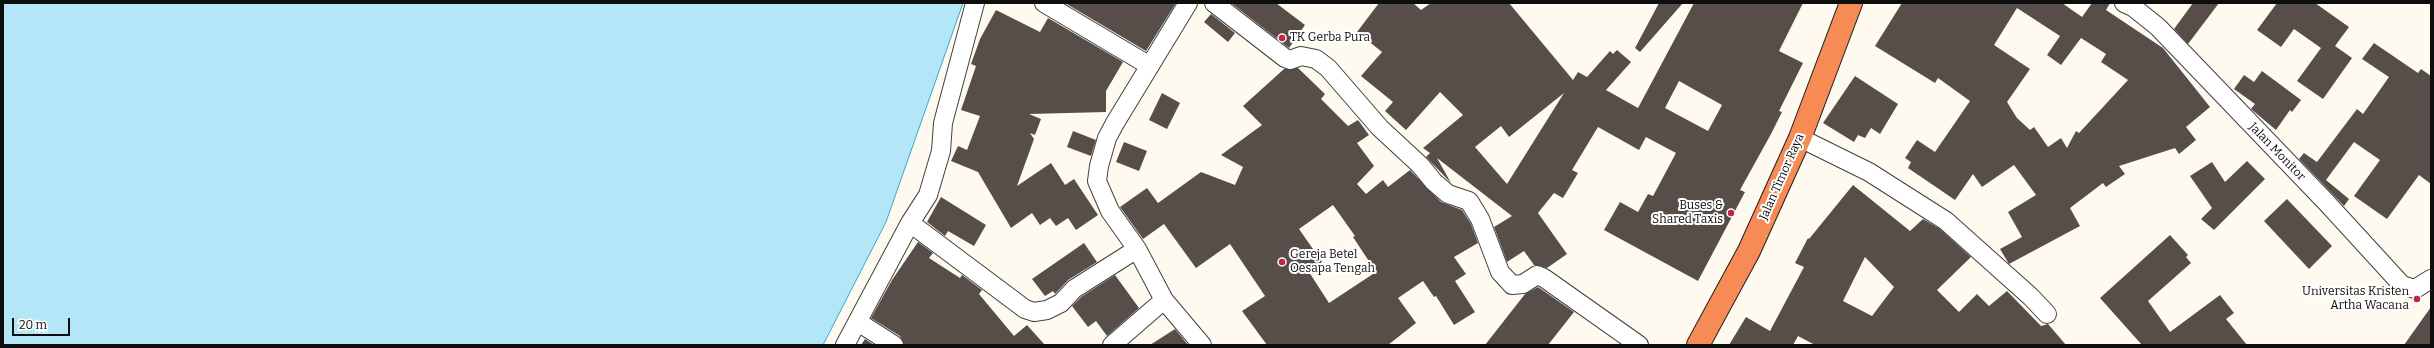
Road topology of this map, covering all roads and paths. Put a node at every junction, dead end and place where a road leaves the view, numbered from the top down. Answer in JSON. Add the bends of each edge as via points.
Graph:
{"nodes":[{"id":1,"x":975,"y":3,"type":"edge"},
{"id":2,"x":1044,"y":3,"type":"edge"},
{"id":3,"x":1188,"y":3,"type":"edge"},
{"id":4,"x":1214,"y":3,"type":"edge"},
{"id":5,"x":1851,"y":3,"type":"edge"},
{"id":6,"x":2124,"y":3,"type":"edge"},
{"id":7,"x":1150,"y":66,"type":"junction"},
{"id":8,"x":1800,"y":138,"type":"junction"},
{"id":9,"x":910,"y":224,"type":"junction"},
{"id":10,"x":1137,"y":249,"type":"junction"},
{"id":11,"x":2431,"y":278,"type":"edge"},
{"id":12,"x":1164,"y":300,"type":"junction"},
{"id":13,"x":2047,"y":314,"type":"dead end"},
{"id":14,"x":858,"y":322,"type":"junction"},
{"id":15,"x":845,"y":345,"type":"edge"},
{"id":16,"x":894,"y":345,"type":"edge"},
{"id":17,"x":1112,"y":345,"type":"edge"},
{"id":18,"x":1202,"y":345,"type":"edge"},
{"id":19,"x":1639,"y":345,"type":"edge"},
{"id":20,"x":1698,"y":345,"type":"edge"}],
"edges":[{"from":1,"to":9,"type":"street","via":[[943,123],[941,151],[935,173],[928,194]]},
{"from":2,"to":7,"type":"street"},
{"from":3,"to":7,"type":"street"},
{"from":4,"to":19,"type":"street","via":[[1285,58],[1290,60],[1300,56],[1316,59],[1328,68],[1380,128],[1420,165],[1434,182],[1448,194],[1469,201],[1480,219],[1500,272],[1512,285],[1523,284],[1537,275],[1544,278]]},
{"from":5,"to":8,"type":"highway","name":"Jalan Timor Raya"},
{"from":6,"to":11,"type":"street","name":"Jalan Monitor","via":[[2158,27],[2402,285],[2415,289]]},
{"from":7,"to":10,"type":"street","via":[[1107,138],[1097,181],[1110,212]]},
{"from":8,"to":13,"type":"street","via":[[1868,172],[1946,221]]},
{"from":8,"to":20,"type":"highway","name":"Jalan Timor Raya","via":[[1749,251]]},
{"from":9,"to":10,"type":"street","via":[[1025,309],[1034,312],[1047,310],[1061,302],[1074,289]]},
{"from":9,"to":14,"type":"street"},
{"from":10,"to":12,"type":"street"},
{"from":12,"to":17,"type":"street"},
{"from":12,"to":18,"type":"street"},
{"from":14,"to":15,"type":"street"},
{"from":14,"to":16,"type":"street"}]}
